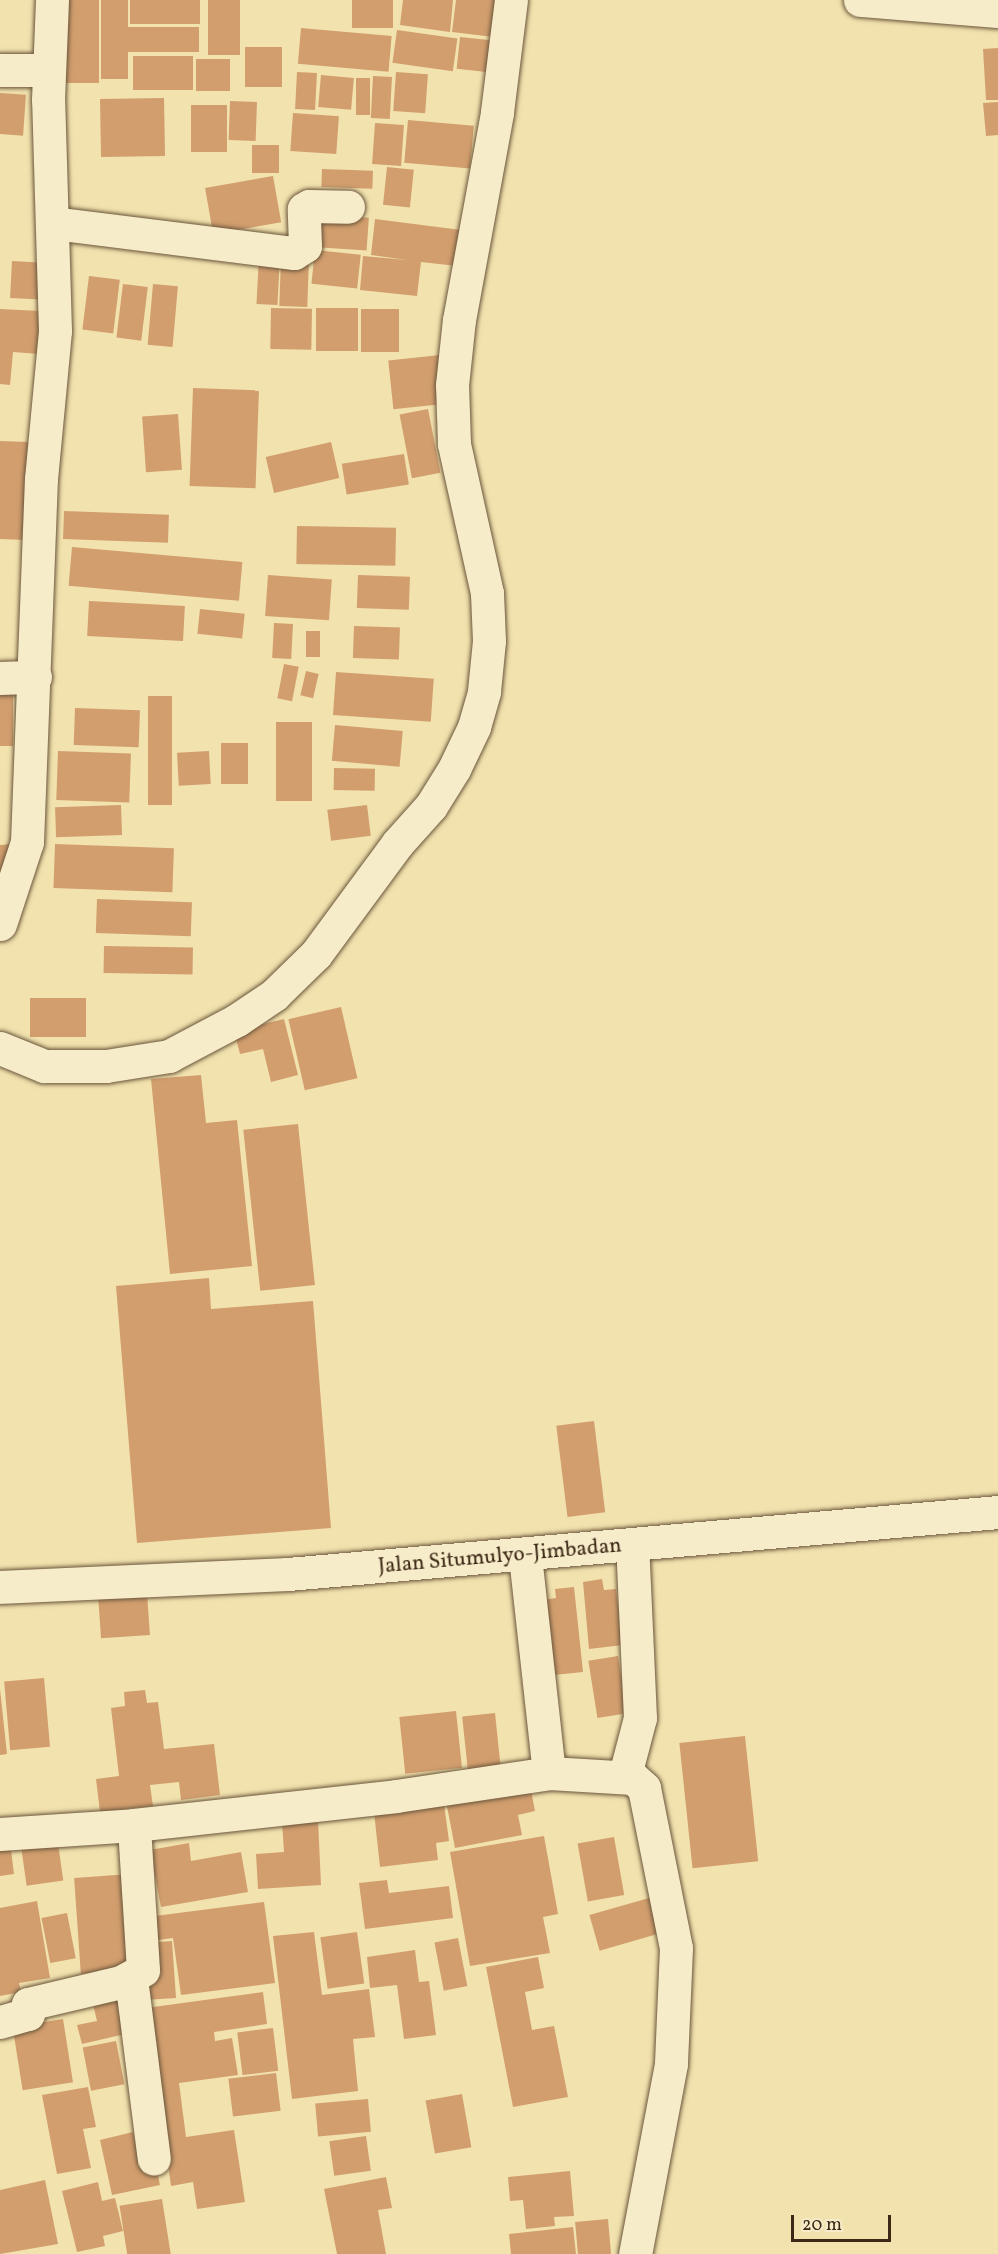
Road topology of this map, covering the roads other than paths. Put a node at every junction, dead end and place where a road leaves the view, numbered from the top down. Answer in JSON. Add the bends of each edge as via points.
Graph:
{"nodes":[{"id":1,"x":52,"y":0,"type":"edge"},
{"id":2,"x":511,"y":0,"type":"edge"},
{"id":3,"x":860,"y":0,"type":"edge"},
{"id":4,"x":998,"y":11,"type":"edge"},
{"id":5,"x":0,"y":70,"type":"edge"},
{"id":6,"x":48,"y":70,"type":"junction"},
{"id":7,"x":348,"y":207,"type":"dead end"},
{"id":8,"x":53,"y":223,"type":"junction"},
{"id":9,"x":35,"y":677,"type":"junction"},
{"id":10,"x":0,"y":678,"type":"edge"},
{"id":11,"x":0,"y":924,"type":"edge"},
{"id":12,"x":0,"y":1048,"type":"edge"},
{"id":13,"x":998,"y":1512,"type":"edge"},
{"id":14,"x":632,"y":1545,"type":"junction"},
{"id":15,"x":525,"y":1556,"type":"junction"},
{"id":16,"x":0,"y":1587,"type":"edge"},
{"id":17,"x":549,"y":1773,"type":"junction"},
{"id":18,"x":625,"y":1775,"type":"junction"},
{"id":19,"x":134,"y":1825,"type":"junction"},
{"id":20,"x":0,"y":1834,"type":"edge"},
{"id":21,"x":131,"y":1978,"type":"junction"},
{"id":22,"x":0,"y":2022,"type":"edge"},
{"id":23,"x":154,"y":2159,"type":"dead end"},
{"id":24,"x":635,"y":2254,"type":"edge"}],
"edges":[{"from":1,"to":6,"type":"street"},
{"from":2,"to":12,"type":"street","via":[[497,112],[459,320],[452,385],[454,444],[487,593],[489,641],[484,691],[474,727],[454,769],[431,806],[397,844],[316,954],[274,995],[237,1020],[169,1056],[106,1066],[44,1066]]},
{"from":3,"to":4,"type":"street"},
{"from":5,"to":6,"type":"street"},
{"from":6,"to":8,"type":"street"},
{"from":7,"to":8,"type":"street","via":[[306,207],[305,246],[294,253]]},
{"from":8,"to":9,"type":"street","via":[[55,331],[41,479]]},
{"from":9,"to":10,"type":"street"},
{"from":9,"to":11,"type":"street","via":[[27,842]]},
{"from":13,"to":14,"type":"street","name":"Jalan Situmulyo-Jimbadan"},
{"from":14,"to":15,"type":"street","name":"Jalan Situmulyo-Jimbadan"},
{"from":14,"to":18,"type":"street","via":[[640,1718]]},
{"from":15,"to":16,"type":"street","name":"Jalan Situmulyo-Jimbadan","via":[[288,1574]]},
{"from":15,"to":17,"type":"street"},
{"from":17,"to":18,"type":"street"},
{"from":17,"to":19,"type":"street","via":[[396,1796]]},
{"from":18,"to":24,"type":"street","via":[[644,1788],[676,1948],[671,2064]]},
{"from":19,"to":20,"type":"street"},
{"from":19,"to":21,"type":"street","via":[[143,1971]]},
{"from":21,"to":22,"type":"street","via":[[28,2004],[28,2014]]},
{"from":21,"to":23,"type":"street"}]}
